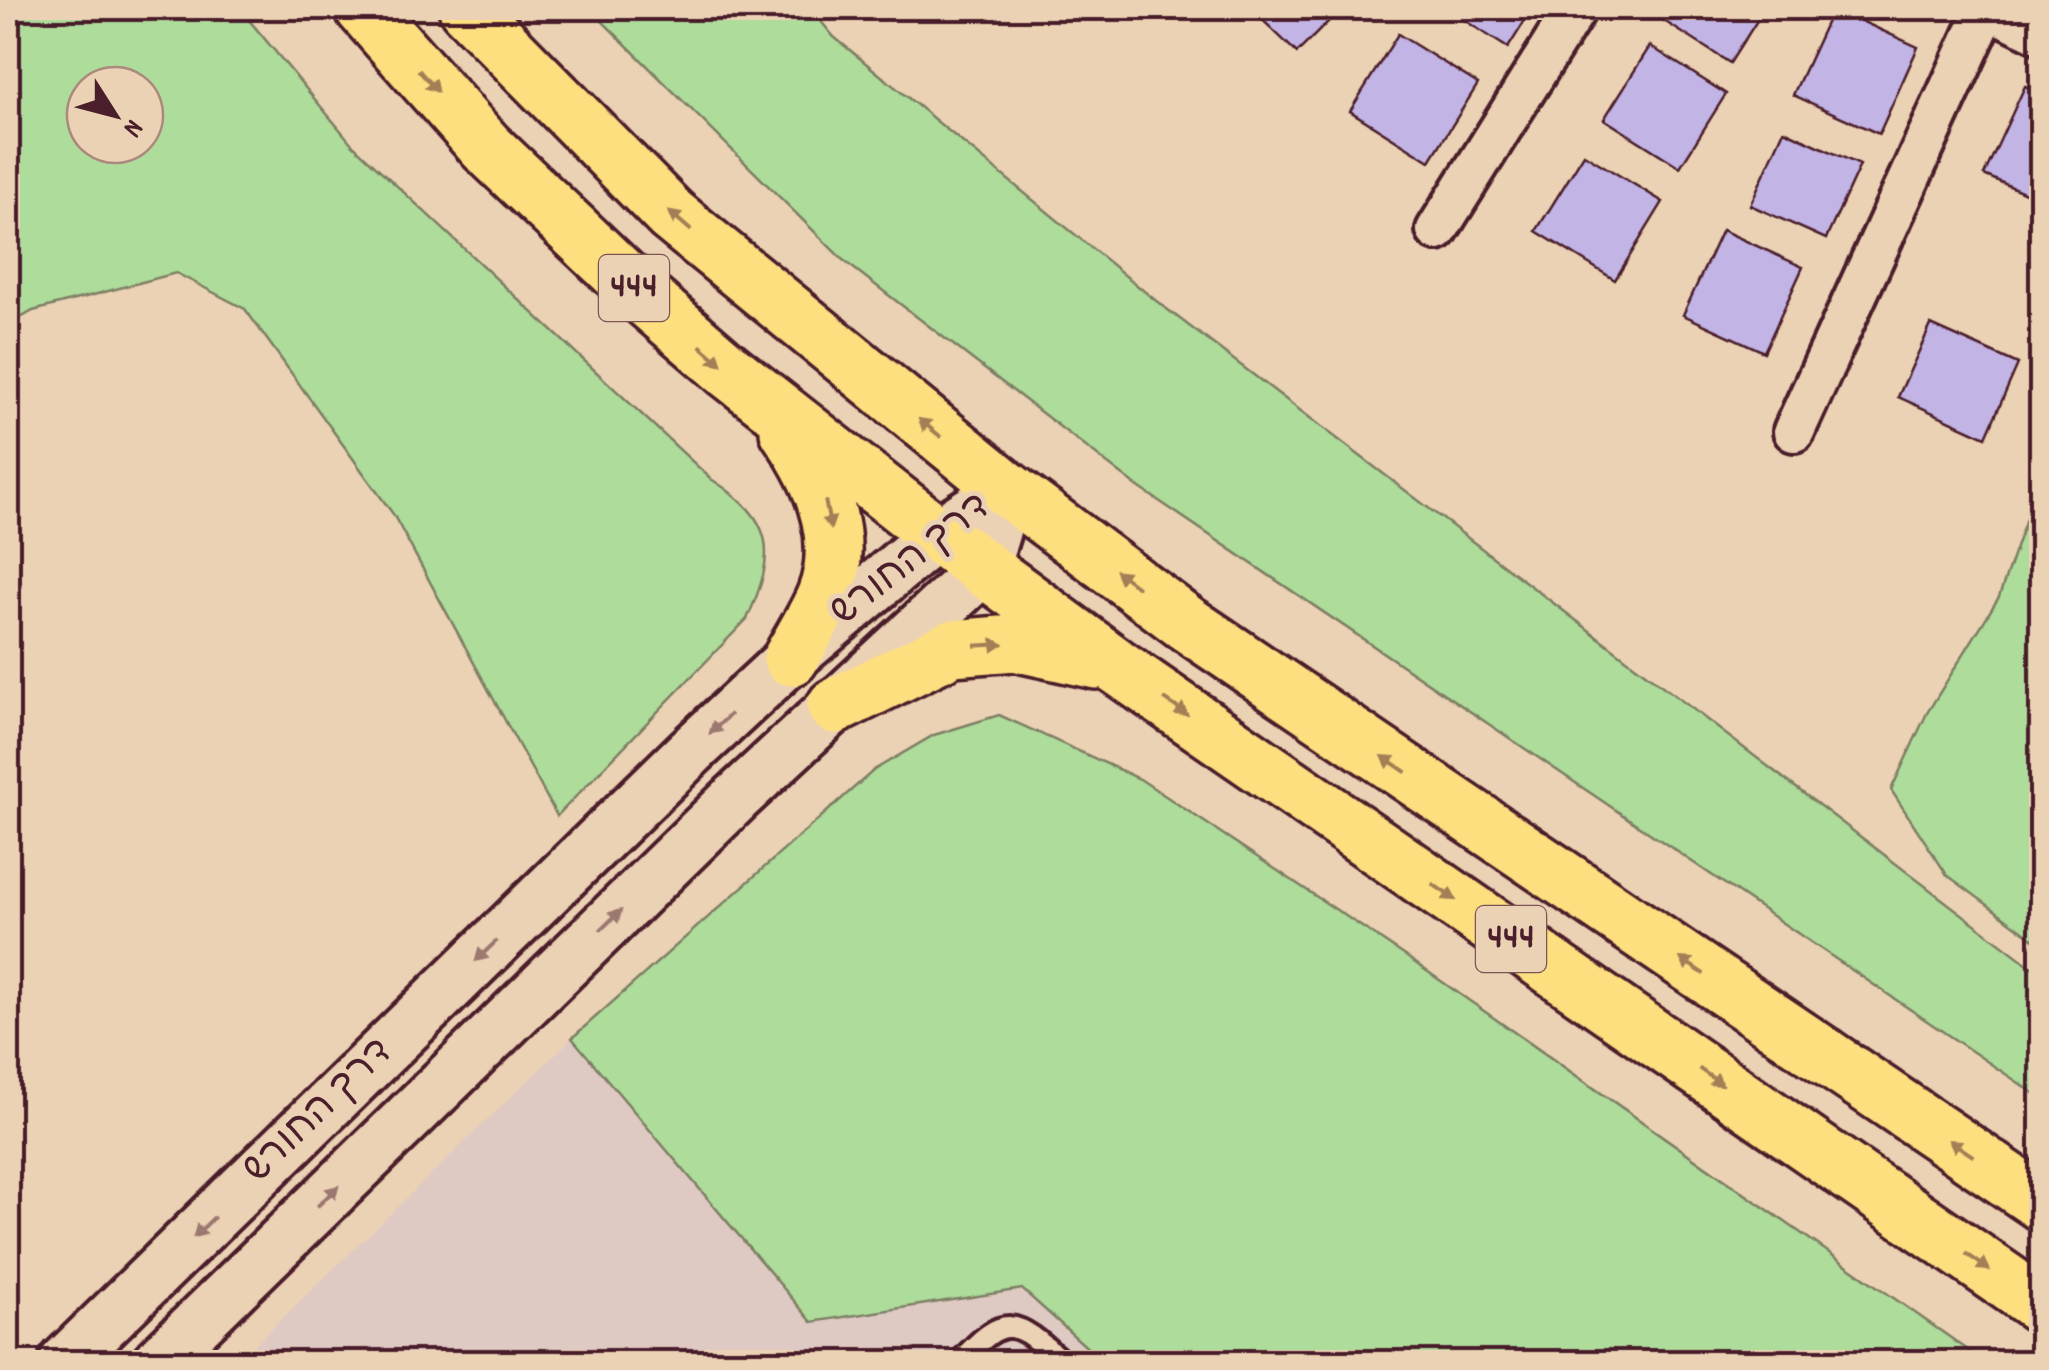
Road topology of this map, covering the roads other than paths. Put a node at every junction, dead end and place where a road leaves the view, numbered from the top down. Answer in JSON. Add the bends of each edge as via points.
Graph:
{"nodes":[{"id":1,"x":363,"y":8,"type":"edge"},
{"id":2,"x":467,"y":8,"type":"edge"},
{"id":3,"x":1576,"y":8,"type":"edge"},
{"id":4,"x":1988,"y":8,"type":"edge"},
{"id":5,"x":2042,"y":34,"type":"edge"},
{"id":6,"x":1438,"y":230,"type":"dead end"},
{"id":7,"x":766,"y":400,"type":"junction"},
{"id":8,"x":1794,"y":430,"type":"dead end"},
{"id":9,"x":1006,"y":489,"type":"junction"},
{"id":10,"x":937,"y":534,"type":"junction"},
{"id":11,"x":983,"y":569,"type":"junction"},
{"id":12,"x":791,"y":658,"type":"junction"},
{"id":13,"x":1115,"y":665,"type":"junction"},
{"id":14,"x":835,"y":706,"type":"junction"},
{"id":15,"x":2042,"y":1203,"type":"edge"},
{"id":16,"x":2042,"y":1306,"type":"edge"},
{"id":17,"x":65,"y":1362,"type":"edge"},
{"id":18,"x":158,"y":1362,"type":"edge"},
{"id":19,"x":960,"y":1362,"type":"edge"},
{"id":20,"x":1062,"y":1362,"type":"edge"}],
"edges":[{"from":1,"to":7,"type":"main road","number":"444","one_way":true,"via":[[486,147],[646,299]]},
{"from":9,"to":2,"type":"main road","number":"444","one_way":true,"via":[[671,215]]},
{"from":3,"to":6,"type":"street"},
{"from":4,"to":5,"type":"street"},
{"from":4,"to":8,"type":"street"},
{"from":7,"to":10,"type":"main road","number":"444"},
{"from":7,"to":12,"type":"main road","one_way":true,"via":[[818,481],[834,542],[826,593]]},
{"from":9,"to":10,"type":"street","name":"דרך החורש"},
{"from":9,"to":11,"type":"street","name":"דרך החורש"},
{"from":15,"to":9,"type":"main road","number":"444","one_way":true,"via":[[1186,623]]},
{"from":10,"to":11,"type":"main road","number":"444"},
{"from":10,"to":12,"type":"street","name":"דרך החורש"},
{"from":11,"to":13,"type":"main road","number":"444"},
{"from":11,"to":14,"type":"street","name":"דרך החורש"},
{"from":12,"to":17,"type":"street","name":"דרך החורש","one_way":true},
{"from":14,"to":13,"type":"main road","one_way":true,"via":[[952,648],[1014,644]]},
{"from":13,"to":16,"type":"main road","number":"444","one_way":true},
{"from":18,"to":14,"type":"street","name":"דרך החורש","one_way":true},
{"from":19,"to":20,"type":"lane","via":[[1003,1326],[1030,1334]]}]}
